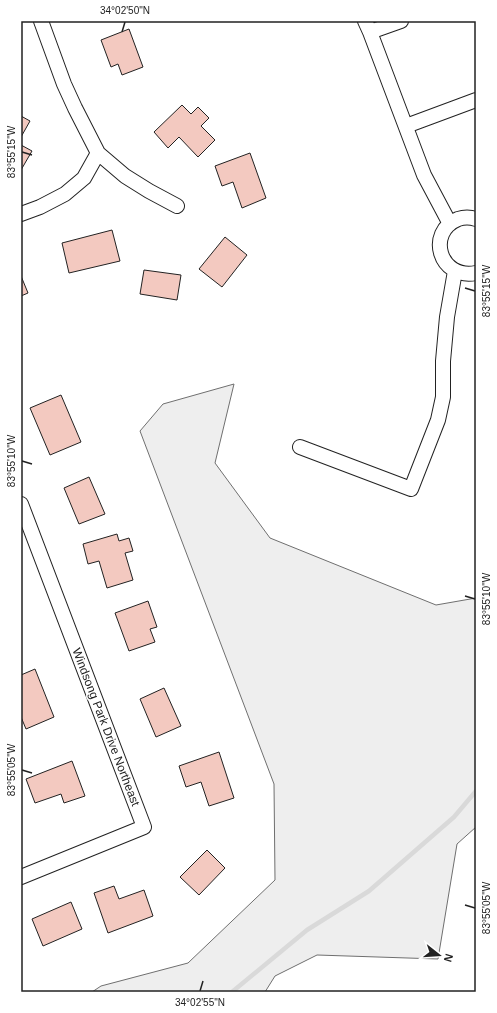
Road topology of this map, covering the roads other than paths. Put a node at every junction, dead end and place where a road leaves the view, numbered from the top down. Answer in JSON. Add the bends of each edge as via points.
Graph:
{"nodes":[{"id":1,"x":41,"y":21,"type":"edge"},
{"id":2,"x":401,"y":21,"type":"edge"},
{"id":3,"x":368,"y":26,"type":"edge"},
{"id":4,"x":476,"y":100,"type":"edge"},
{"id":5,"x":406,"y":126,"type":"junction"},
{"id":6,"x":98,"y":153,"type":"junction"},
{"id":7,"x":177,"y":206,"type":"dead end"},
{"id":8,"x":21,"y":214,"type":"edge"},
{"id":9,"x":476,"y":219,"type":"edge"},
{"id":10,"x":450,"y":224,"type":"junction"},
{"id":11,"x":455,"y":271,"type":"junction"},
{"id":12,"x":476,"y":273,"type":"edge"},
{"id":13,"x":300,"y":447,"type":"dead end"},
{"id":14,"x":21,"y":504,"type":"edge"},
{"id":15,"x":21,"y":876,"type":"edge"}],
"edges":[{"from":1,"to":6,"type":"street","via":[[64,84]]},
{"from":2,"to":3,"type":"street"},
{"from":3,"to":5,"type":"street"},
{"from":4,"to":5,"type":"street"},
{"from":5,"to":10,"type":"street","via":[[424,175]]},
{"from":6,"to":7,"type":"street","via":[[125,176]]},
{"from":6,"to":8,"type":"street","via":[[84,178],[65,194]]},
{"from":9,"to":10,"type":"street","via":[[462,218]]},
{"from":10,"to":11,"type":"street","via":[[441,235],[440,245],[445,262]]},
{"from":11,"to":12,"type":"street"},
{"from":11,"to":13,"type":"street","via":[[445,332],[443,397],[438,420],[411,489]]},
{"from":14,"to":15,"type":"street","name":"Windsong Park Drive Northeast","via":[[144,827]]}]}
